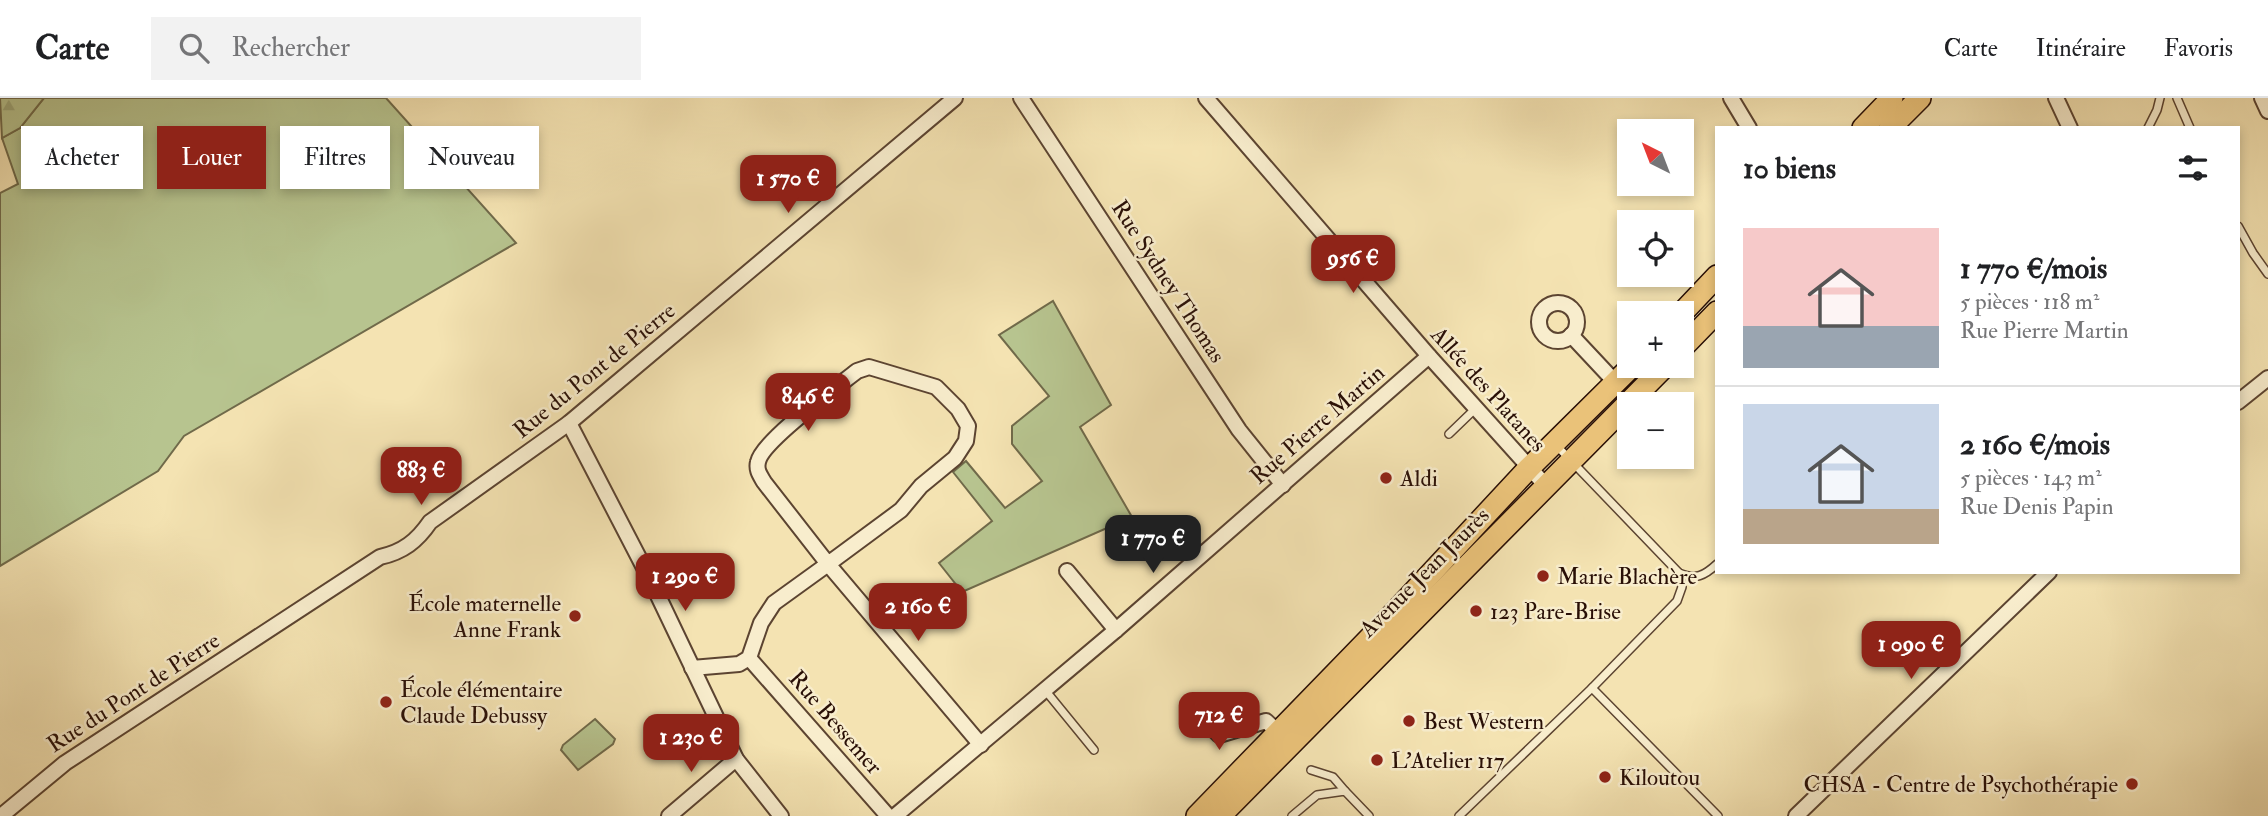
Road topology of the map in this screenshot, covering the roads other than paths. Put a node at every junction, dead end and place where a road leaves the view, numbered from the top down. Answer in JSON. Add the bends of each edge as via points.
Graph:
{"nodes":[{"id":1,"x":955,"y":98,"type":"edge"},
{"id":2,"x":1021,"y":98,"type":"edge"},
{"id":3,"x":1206,"y":98,"type":"edge"},
{"id":4,"x":1731,"y":98,"type":"edge"},
{"id":5,"x":1892,"y":98,"type":"edge"},
{"id":6,"x":1920,"y":98,"type":"edge"},
{"id":7,"x":2056,"y":98,"type":"edge"},
{"id":8,"x":2160,"y":98,"type":"edge"},
{"id":9,"x":2177,"y":98,"type":"edge"},
{"id":10,"x":2262,"y":98,"type":"edge"},
{"id":11,"x":2268,"y":111,"type":"edge"},
{"id":12,"x":1748,"y":126,"type":"edge"},
{"id":13,"x":1865,"y":126,"type":"edge"},
{"id":14,"x":1893,"y":126,"type":"edge"},
{"id":15,"x":2069,"y":126,"type":"edge"},
{"id":16,"x":2149,"y":126,"type":"edge"},
{"id":17,"x":2189,"y":126,"type":"edge"},
{"id":18,"x":2240,"y":230,"type":"edge"},
{"id":19,"x":2268,"y":274,"type":"edge"},
{"id":20,"x":1715,"y":278,"type":"edge"},
{"id":21,"x":1693,"y":301,"type":"edge"},
{"id":22,"x":1715,"y":314,"type":"edge"},
{"id":23,"x":1571,"y":335,"type":"dead end"},
{"id":24,"x":1694,"y":336,"type":"edge"},
{"id":25,"x":1429,"y":356,"type":"junction"},
{"id":26,"x":1621,"y":378,"type":"edge"},
{"id":27,"x":1654,"y":378,"type":"edge"},
{"id":28,"x":2268,"y":378,"type":"edge"},
{"id":29,"x":1616,"y":383,"type":"junction"},
{"id":30,"x":2240,"y":400,"type":"edge"},
{"id":31,"x":1476,"y":408,"type":"junction"},
{"id":32,"x":569,"y":423,"type":"junction"},
{"id":33,"x":1449,"y":434,"type":"dead end"},
{"id":34,"x":1555,"y":443,"type":"junction"},
{"id":35,"x":1573,"y":462,"type":"junction"},
{"id":36,"x":1529,"y":468,"type":"junction"},
{"id":37,"x":1283,"y":485,"type":"junction"},
{"id":38,"x":1546,"y":487,"type":"junction"},
{"id":39,"x":828,"y":564,"type":"junction"},
{"id":40,"x":1715,"y":566,"type":"edge"},
{"id":41,"x":1067,"y":571,"type":"dead end"},
{"id":42,"x":1679,"y":573,"type":"junction"},
{"id":43,"x":2047,"y":574,"type":"edge"},
{"id":44,"x":1116,"y":629,"type":"junction"},
{"id":45,"x":749,"y":658,"type":"junction"},
{"id":46,"x":692,"y":668,"type":"junction"},
{"id":47,"x":1592,"y":688,"type":"junction"},
{"id":48,"x":1045,"y":690,"type":"junction"},
{"id":49,"x":1191,"y":707,"type":"dead end"},
{"id":50,"x":1279,"y":733,"type":"junction"},
{"id":51,"x":981,"y":745,"type":"junction"},
{"id":52,"x":1094,"y":750,"type":"dead end"},
{"id":53,"x":736,"y":759,"type":"junction"},
{"id":54,"x":1311,"y":770,"type":"dead end"},
{"id":55,"x":1345,"y":791,"type":"junction"},
{"id":56,"x":1,"y":816,"type":"edge"},
{"id":57,"x":669,"y":816,"type":"edge"},
{"id":58,"x":780,"y":816,"type":"edge"},
{"id":59,"x":888,"y":816,"type":"edge"},
{"id":60,"x":895,"y":816,"type":"edge"},
{"id":61,"x":1197,"y":816,"type":"edge"},
{"id":62,"x":1220,"y":816,"type":"edge"},
{"id":63,"x":1292,"y":816,"type":"edge"},
{"id":64,"x":1369,"y":816,"type":"edge"},
{"id":65,"x":1459,"y":816,"type":"edge"},
{"id":66,"x":1718,"y":816,"type":"edge"},
{"id":67,"x":1797,"y":816,"type":"edge"}],
"edges":[{"from":1,"to":32,"type":"street","name":"Rue du Pont de Pierre"},
{"from":2,"to":37,"type":"street","name":"Rue Sydney Thomas","via":[[1239,430]]},
{"from":3,"to":25,"type":"street","name":"Allée des Platanes"},
{"from":4,"to":12,"type":"street"},
{"from":5,"to":13,"type":"main road"},
{"from":6,"to":14,"type":"main road"},
{"from":7,"to":15,"type":"street"},
{"from":8,"to":16,"type":"lane"},
{"from":9,"to":17,"type":"lane"},
{"from":10,"to":11,"type":"street"},
{"from":18,"to":19,"type":"lane"},
{"from":20,"to":21,"type":"main road"},
{"from":22,"to":24,"type":"main road"},
{"from":23,"to":29,"type":"street"},
{"from":25,"to":31,"type":"street","name":"Allée des Platanes"},
{"from":25,"to":37,"type":"street","name":"Rue Pierre Martin"},
{"from":26,"to":29,"type":"main road","name":"Avenue Jean Jaurès"},
{"from":27,"to":35,"type":"main road","name":"Avenue Jean Jaurès"},
{"from":28,"to":30,"type":"street"},
{"from":29,"to":34,"type":"main road","name":"Avenue Jean Jaurès"},
{"from":31,"to":33,"type":"lane"},
{"from":31,"to":36,"type":"street","name":"Allée des Platanes"},
{"from":32,"to":46,"type":"street"},
{"from":32,"to":56,"type":"street","name":"Rue du Pont de Pierre","via":[[430,522],[410,545],[380,556],[65,763]]},
{"from":34,"to":35,"type":"lane"},
{"from":34,"to":36,"type":"main road","name":"Avenue Jean Jaurès"},
{"from":35,"to":38,"type":"main road","name":"Avenue Jean Jaurès"},
{"from":35,"to":42,"type":"lane"},
{"from":36,"to":38,"type":"street","name":"Allée des Platanes"},
{"from":36,"to":50,"type":"main road","name":"Avenue Jean Jaurès"},
{"from":37,"to":44,"type":"street","name":"Rue Pierre Martin"},
{"from":38,"to":62,"type":"main road","name":"Avenue Jean Jaurès"},
{"from":39,"to":39,"type":"street","via":[[764,482],[757,470],[758,459],[770,442],[857,371],[869,367],[936,387],[968,426],[966,441],[901,510]]},
{"from":39,"to":45,"type":"street","via":[[774,603],[761,622]]},
{"from":39,"to":51,"type":"street"},
{"from":40,"to":42,"type":"lane","via":[[1703,576],[1690,578]]},
{"from":41,"to":44,"type":"street"},
{"from":42,"to":47,"type":"lane","via":[[1682,587],[1676,601]]},
{"from":43,"to":67,"type":"street"},
{"from":44,"to":48,"type":"street","name":"Rue Pierre Martin"},
{"from":45,"to":46,"type":"street","via":[[739,664]]},
{"from":45,"to":59,"type":"street","name":"Rue Bessemer"},
{"from":46,"to":53,"type":"street"},
{"from":47,"to":65,"type":"lane"},
{"from":47,"to":66,"type":"lane"},
{"from":48,"to":51,"type":"street","name":"Rue Pierre Martin"},
{"from":48,"to":52,"type":"lane"},
{"from":49,"to":50,"type":"street","via":[[1219,735],[1266,721]]},
{"from":50,"to":61,"type":"main road","name":"Avenue Jean Jaurès"},
{"from":51,"to":60,"type":"street","name":"Rue Pierre Martin"},
{"from":53,"to":57,"type":"street"},
{"from":53,"to":58,"type":"street"},
{"from":54,"to":55,"type":"lane","via":[[1333,777]]},
{"from":55,"to":63,"type":"lane","via":[[1317,795]]},
{"from":55,"to":64,"type":"lane"}]}
